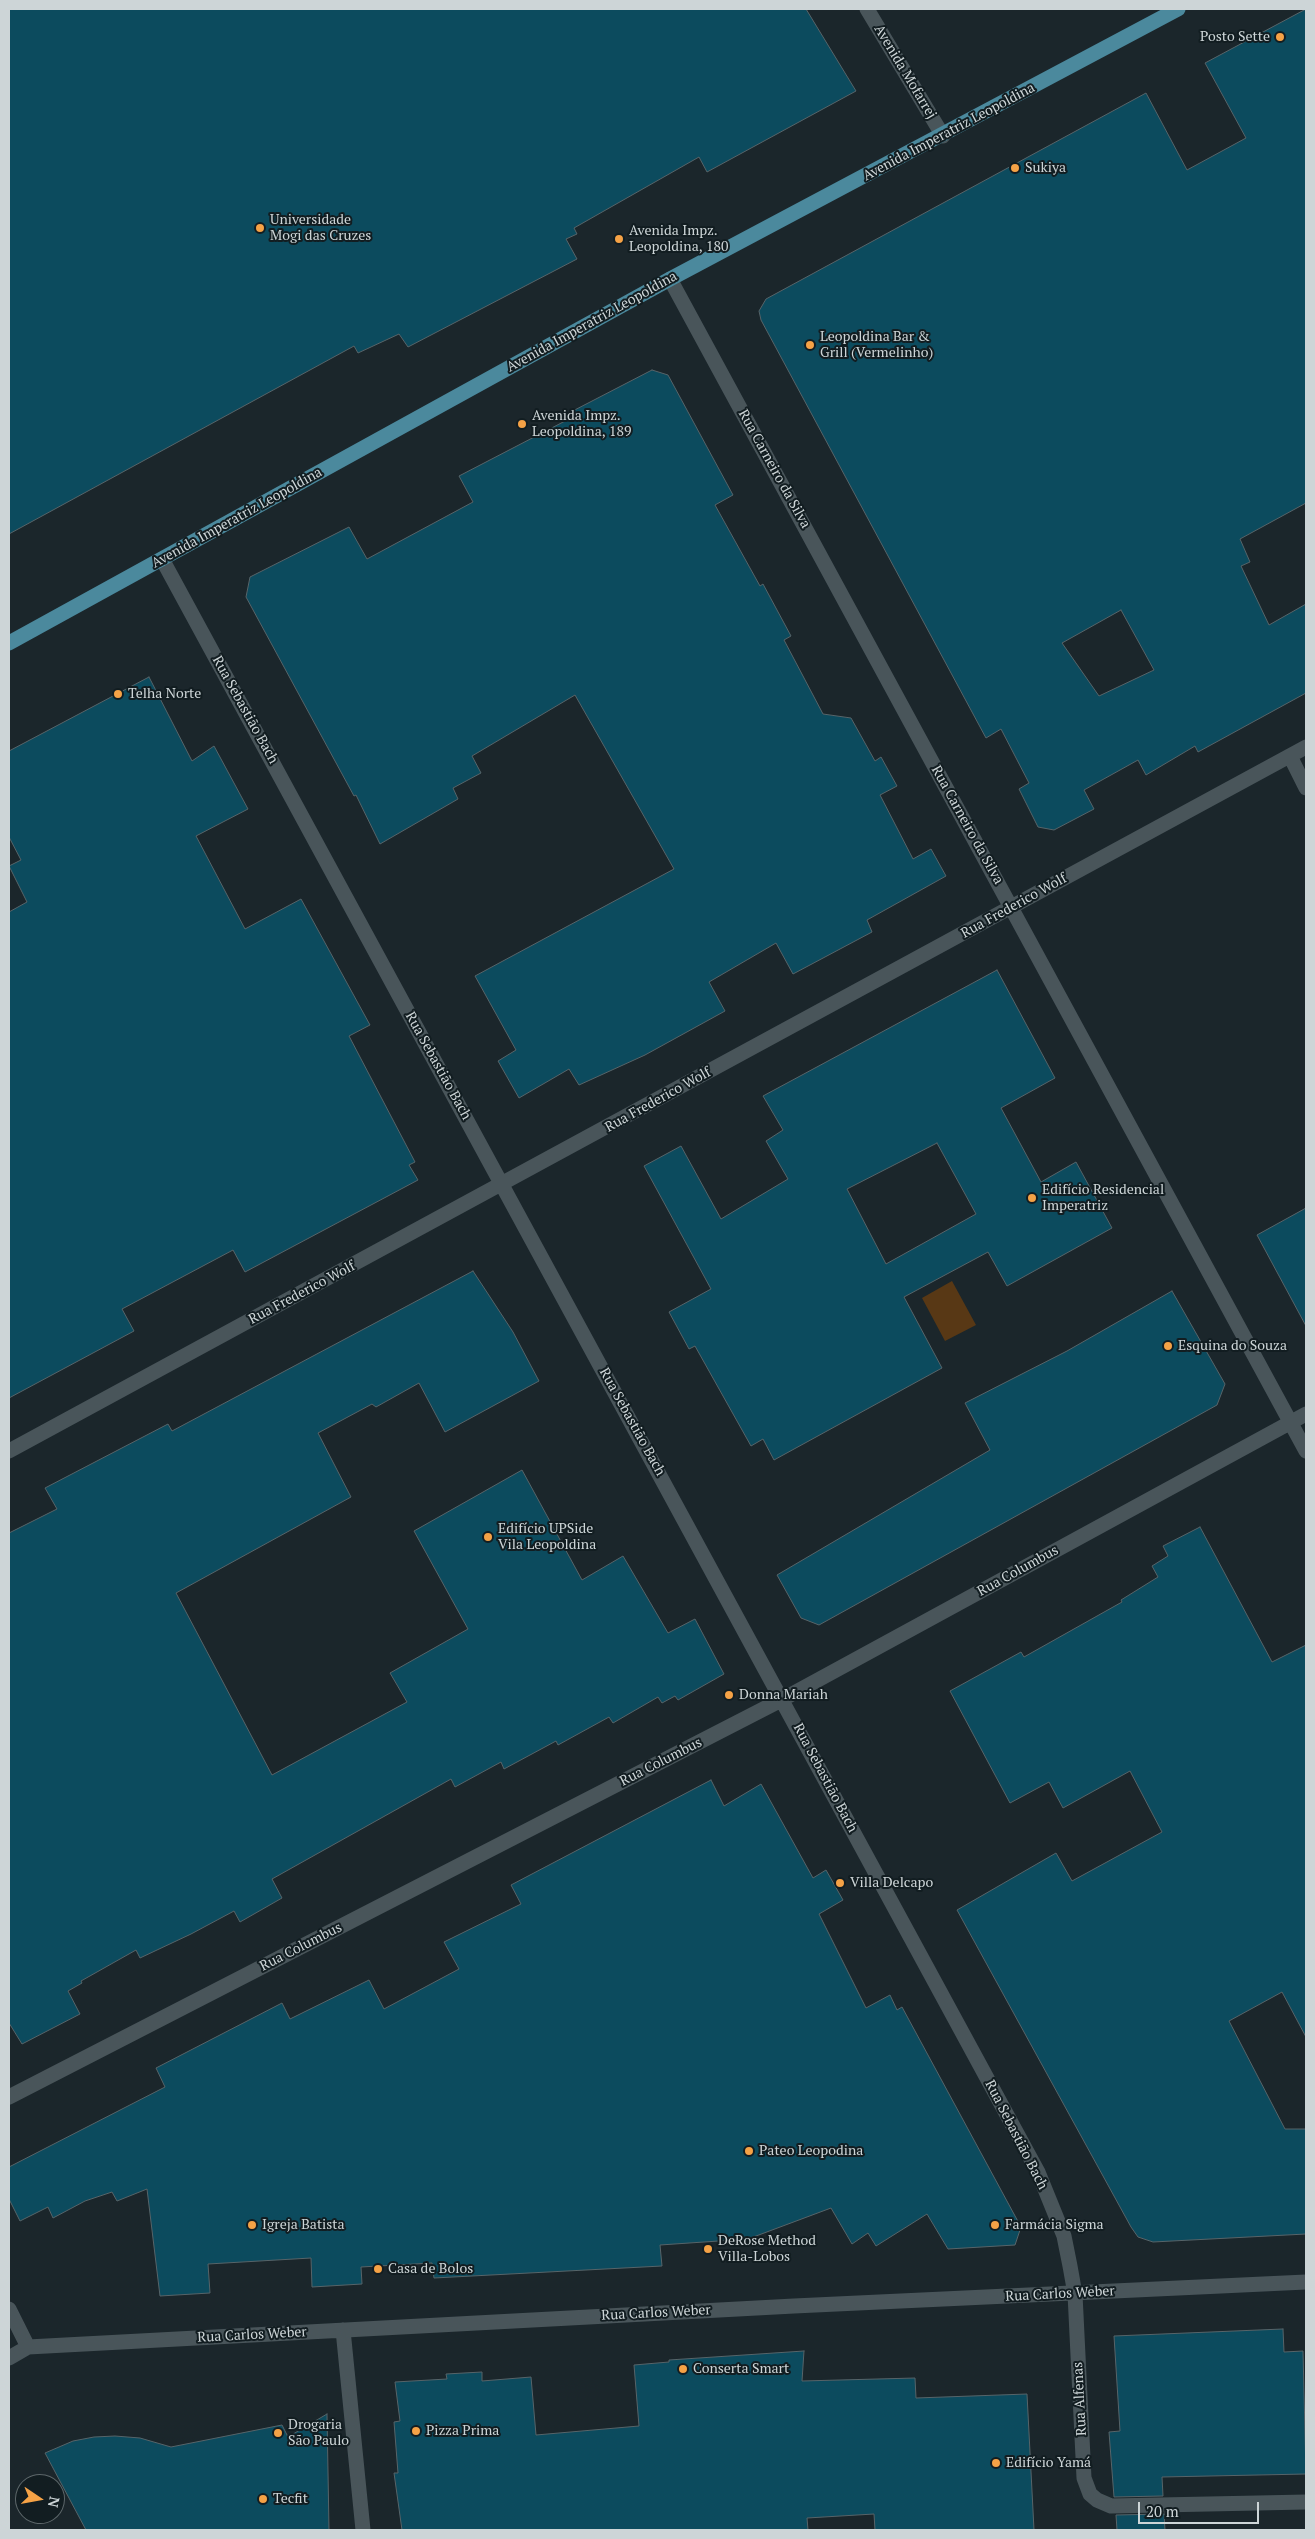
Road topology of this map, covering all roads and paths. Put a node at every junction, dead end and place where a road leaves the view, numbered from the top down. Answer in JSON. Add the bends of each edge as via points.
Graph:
{"nodes":[{"id":1,"x":867,"y":9,"type":"edge"},
{"id":2,"x":1178,"y":9,"type":"edge"},
{"id":3,"x":943,"y":136,"type":"junction"},
{"id":4,"x":670,"y":278,"type":"junction"},
{"id":5,"x":162,"y":559,"type":"junction"},
{"id":6,"x":9,"y":643,"type":"edge"},
{"id":7,"x":1306,"y":747,"type":"edge"},
{"id":8,"x":1290,"y":756,"type":"junction"},
{"id":9,"x":1306,"y":788,"type":"edge"},
{"id":10,"x":1012,"y":908,"type":"junction"},
{"id":11,"x":503,"y":1184,"type":"junction"},
{"id":12,"x":1306,"y":1414,"type":"edge"},
{"id":13,"x":1291,"y":1423,"type":"junction"},
{"id":14,"x":9,"y":1451,"type":"edge"},
{"id":15,"x":1306,"y":1451,"type":"edge"},
{"id":16,"x":783,"y":1699,"type":"junction"},
{"id":17,"x":9,"y":2097,"type":"edge"},
{"id":18,"x":1306,"y":2282,"type":"edge"},
{"id":19,"x":1075,"y":2294,"type":"junction"},
{"id":20,"x":9,"y":2309,"type":"edge"},
{"id":21,"x":343,"y":2330,"type":"junction"},
{"id":22,"x":28,"y":2347,"type":"junction"},
{"id":23,"x":9,"y":2358,"type":"edge"},
{"id":24,"x":1306,"y":2502,"type":"edge"},
{"id":25,"x":363,"y":2530,"type":"edge"}],
"edges":[{"from":1,"to":3,"type":"street","name":"Avenida Mofarrej"},
{"from":2,"to":3,"type":"main road","name":"Avenida Imperatriz Leopoldina"},
{"from":3,"to":4,"type":"main road","name":"Avenida Imperatriz Leopoldina"},
{"from":4,"to":5,"type":"main road","name":"Avenida Imperatriz Leopoldina"},
{"from":4,"to":10,"type":"street","name":"Rua Carneiro da Silva"},
{"from":5,"to":6,"type":"main road","name":"Avenida Imperatriz Leopoldina"},
{"from":5,"to":11,"type":"street","name":"Rua Sebastião Bach"},
{"from":7,"to":8,"type":"street","name":"Rua Frederico Wolf"},
{"from":8,"to":9,"type":"street"},
{"from":8,"to":10,"type":"street","name":"Rua Frederico Wolf"},
{"from":10,"to":11,"type":"street","name":"Rua Frederico Wolf"},
{"from":10,"to":13,"type":"street","name":"Rua Carneiro da Silva"},
{"from":11,"to":14,"type":"street","name":"Rua Frederico Wolf"},
{"from":11,"to":16,"type":"street","name":"Rua Sebastião Bach"},
{"from":12,"to":13,"type":"street","name":"Rua Columbus"},
{"from":13,"to":15,"type":"street","name":"Rua Carneiro da Silva"},
{"from":13,"to":16,"type":"street","name":"Rua Columbus"},
{"from":16,"to":17,"type":"street","name":"Rua Columbus"},
{"from":16,"to":19,"type":"street","name":"Rua Sebastião Bach","via":[[1038,2172],[1064,2236]]},
{"from":18,"to":19,"type":"street","name":"Rua Carlos Weber"},
{"from":19,"to":21,"type":"street","name":"Rua Carlos Weber"},
{"from":19,"to":24,"type":"street","name":"Rua Alfenas","via":[[1084,2478],[1090,2494],[1111,2506]]},
{"from":20,"to":22,"type":"street"},
{"from":21,"to":22,"type":"street","name":"Rua Carlos Weber"},
{"from":21,"to":25,"type":"street"},
{"from":22,"to":23,"type":"street","name":"Rua Carlos Weber"}]}
